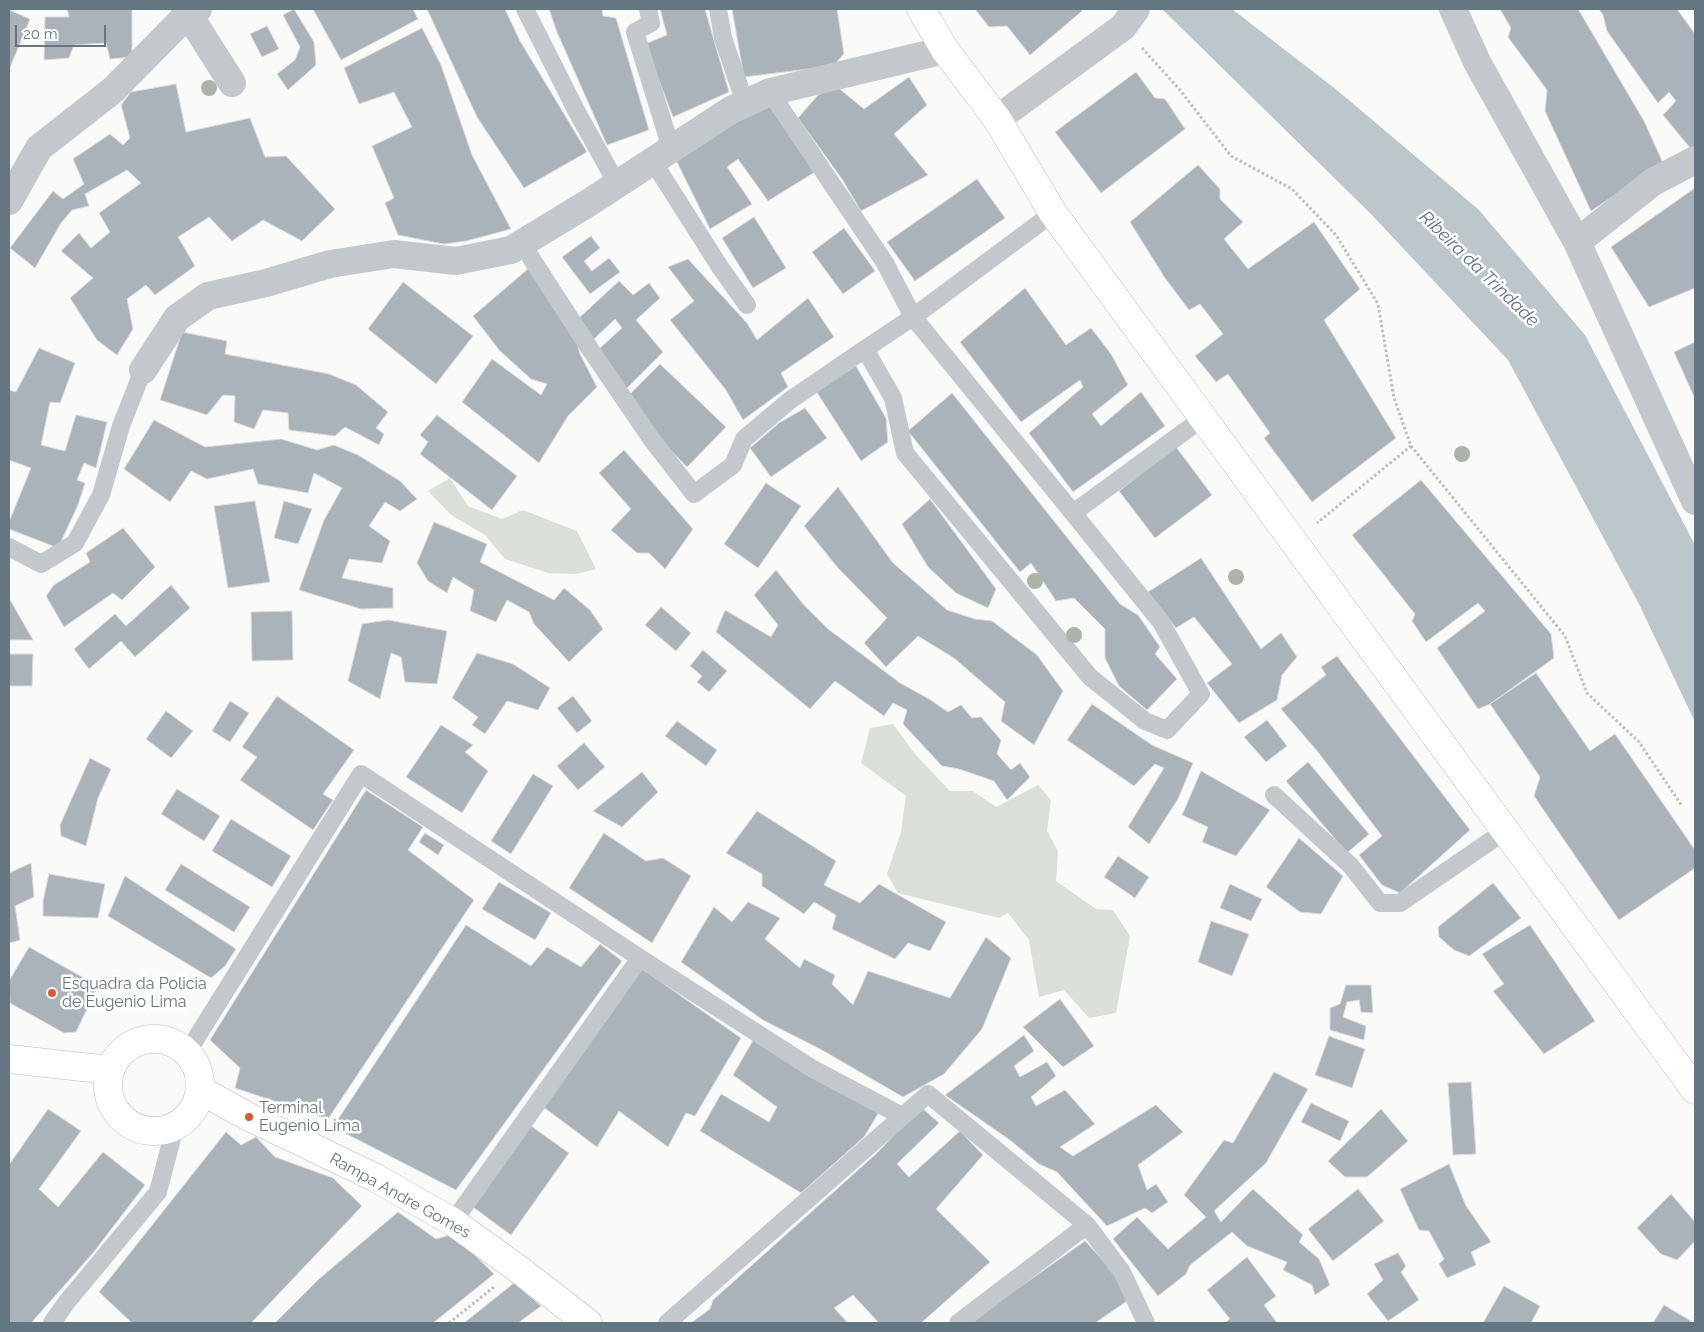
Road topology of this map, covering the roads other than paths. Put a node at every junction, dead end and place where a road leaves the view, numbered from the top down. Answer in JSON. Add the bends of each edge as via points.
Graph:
{"nodes":[{"id":1,"x":525,"y":9,"type":"edge"},
{"id":2,"x":648,"y":9,"type":"edge"},
{"id":3,"x":718,"y":9,"type":"edge"},
{"id":4,"x":921,"y":9,"type":"edge"},
{"id":5,"x":1453,"y":9,"type":"edge"},
{"id":6,"x":191,"y":10,"type":"edge"},
{"id":7,"x":1129,"y":18,"type":"edge"},
{"id":8,"x":946,"y":50,"type":"junction"},
{"id":9,"x":232,"y":83,"type":"dead end"},
{"id":10,"x":770,"y":92,"type":"junction"},
{"id":11,"x":745,"y":103,"type":"junction"},
{"id":12,"x":997,"y":119,"type":"junction"},
{"id":13,"x":662,"y":154,"type":"junction"},
{"id":14,"x":1695,"y":160,"type":"edge"},
{"id":15,"x":617,"y":184,"type":"junction"},
{"id":16,"x":9,"y":202,"type":"edge"},
{"id":17,"x":1053,"y":213,"type":"junction"},
{"id":18,"x":1577,"y":242,"type":"junction"},
{"id":19,"x":522,"y":244,"type":"junction"},
{"id":20,"x":747,"y":305,"type":"dead end"},
{"id":21,"x":913,"y":317,"type":"junction"},
{"id":22,"x":865,"y":349,"type":"junction"},
{"id":23,"x":143,"y":370,"type":"joint"},
{"id":24,"x":1203,"y":418,"type":"junction"},
{"id":25,"x":1695,"y":501,"type":"edge"},
{"id":26,"x":1073,"y":513,"type":"junction"},
{"id":27,"x":9,"y":547,"type":"edge"},
{"id":28,"x":1274,"y":795,"type":"dead end"},
{"id":29,"x":1505,"y":831,"type":"junction"},
{"id":30,"x":640,"y":958,"type":"junction"},
{"id":31,"x":181,"y":1048,"type":"junction"},
{"id":32,"x":9,"y":1060,"type":"edge"},
{"id":33,"x":110,"y":1070,"type":"junction"},
{"id":34,"x":200,"y":1090,"type":"junction"},
{"id":35,"x":1695,"y":1090,"type":"edge"},
{"id":36,"x":902,"y":1116,"type":"junction"},
{"id":37,"x":175,"y":1127,"type":"junction"},
{"id":38,"x":453,"y":1222,"type":"junction"},
{"id":39,"x":1087,"y":1225,"type":"junction"},
{"id":40,"x":52,"y":1323,"type":"edge"},
{"id":41,"x":588,"y":1323,"type":"edge"},
{"id":42,"x":667,"y":1323,"type":"edge"},
{"id":43,"x":958,"y":1323,"type":"edge"},
{"id":44,"x":1146,"y":1323,"type":"edge"}],
"edges":[{"from":1,"to":15,"type":"lane"},
{"from":2,"to":13,"type":"lane","via":[[652,23],[635,32]]},
{"from":3,"to":11,"type":"lane","via":[[723,38]]},
{"from":4,"to":8,"type":"street"},
{"from":5,"to":18,"type":"street","via":[[1477,62]]},
{"from":6,"to":9,"type":"street"},
{"from":6,"to":16,"type":"street","via":[[113,90],[39,148]]},
{"from":7,"to":12,"type":"street"},
{"from":8,"to":10,"type":"street"},
{"from":8,"to":12,"type":"street"},
{"from":10,"to":11,"type":"street"},
{"from":10,"to":21,"type":"lane","via":[[885,263]]},
{"from":11,"to":13,"type":"street"},
{"from":12,"to":17,"type":"street"},
{"from":13,"to":15,"type":"street"},
{"from":13,"to":20,"type":"lane","via":[[720,267]]},
{"from":14,"to":18,"type":"street","via":[[1653,182]]},
{"from":15,"to":19,"type":"street"},
{"from":17,"to":21,"type":"lane"},
{"from":17,"to":24,"type":"street"},
{"from":18,"to":25,"type":"street"},
{"from":19,"to":22,"type":"lane","via":[[652,440],[694,494],[733,466],[744,439],[789,401]]},
{"from":19,"to":23,"type":"street","via":[[511,250],[456,262],[394,254],[330,264],[266,284],[208,296],[177,318]]},
{"from":21,"to":22,"type":"lane"},
{"from":21,"to":26,"type":"lane"},
{"from":22,"to":26,"type":"lane","via":[[893,398],[905,453],[1090,677],[1145,721],[1167,730],[1201,694],[1161,622]]},
{"from":23,"to":27,"type":"lane","via":[[121,426],[101,495],[75,542],[41,564]]},
{"from":24,"to":26,"type":"lane"},
{"from":24,"to":29,"type":"street"},
{"from":28,"to":29,"type":"lane","via":[[1351,866],[1380,903],[1400,903]]},
{"from":29,"to":35,"type":"street"},
{"from":30,"to":31,"type":"lane","via":[[361,774],[190,1048]]},
{"from":30,"to":36,"type":"lane","via":[[813,1070]]},
{"from":30,"to":38,"type":"lane"},
{"from":31,"to":33,"type":"street","via":[[168,1041],[140,1041],[122,1053]]},
{"from":31,"to":34,"type":"street","via":[[192,1059],[199,1074]]},
{"from":32,"to":33,"type":"street"},
{"from":33,"to":37,"type":"street","via":[[108,1094],[118,1115],[144,1131]]},
{"from":34,"to":37,"type":"street","via":[[196,1105]]},
{"from":34,"to":38,"type":"street","name":"Rampa Andre Gomes","via":[[374,1177]]},
{"from":36,"to":39,"type":"lane","via":[[928,1094]]},
{"from":36,"to":42,"type":"lane"},
{"from":37,"to":40,"type":"lane","via":[[158,1192]]},
{"from":38,"to":41,"type":"street","name":"Rampa Andre Gomes"},
{"from":39,"to":43,"type":"lane"},
{"from":39,"to":44,"type":"lane","via":[[1122,1272]]}]}
